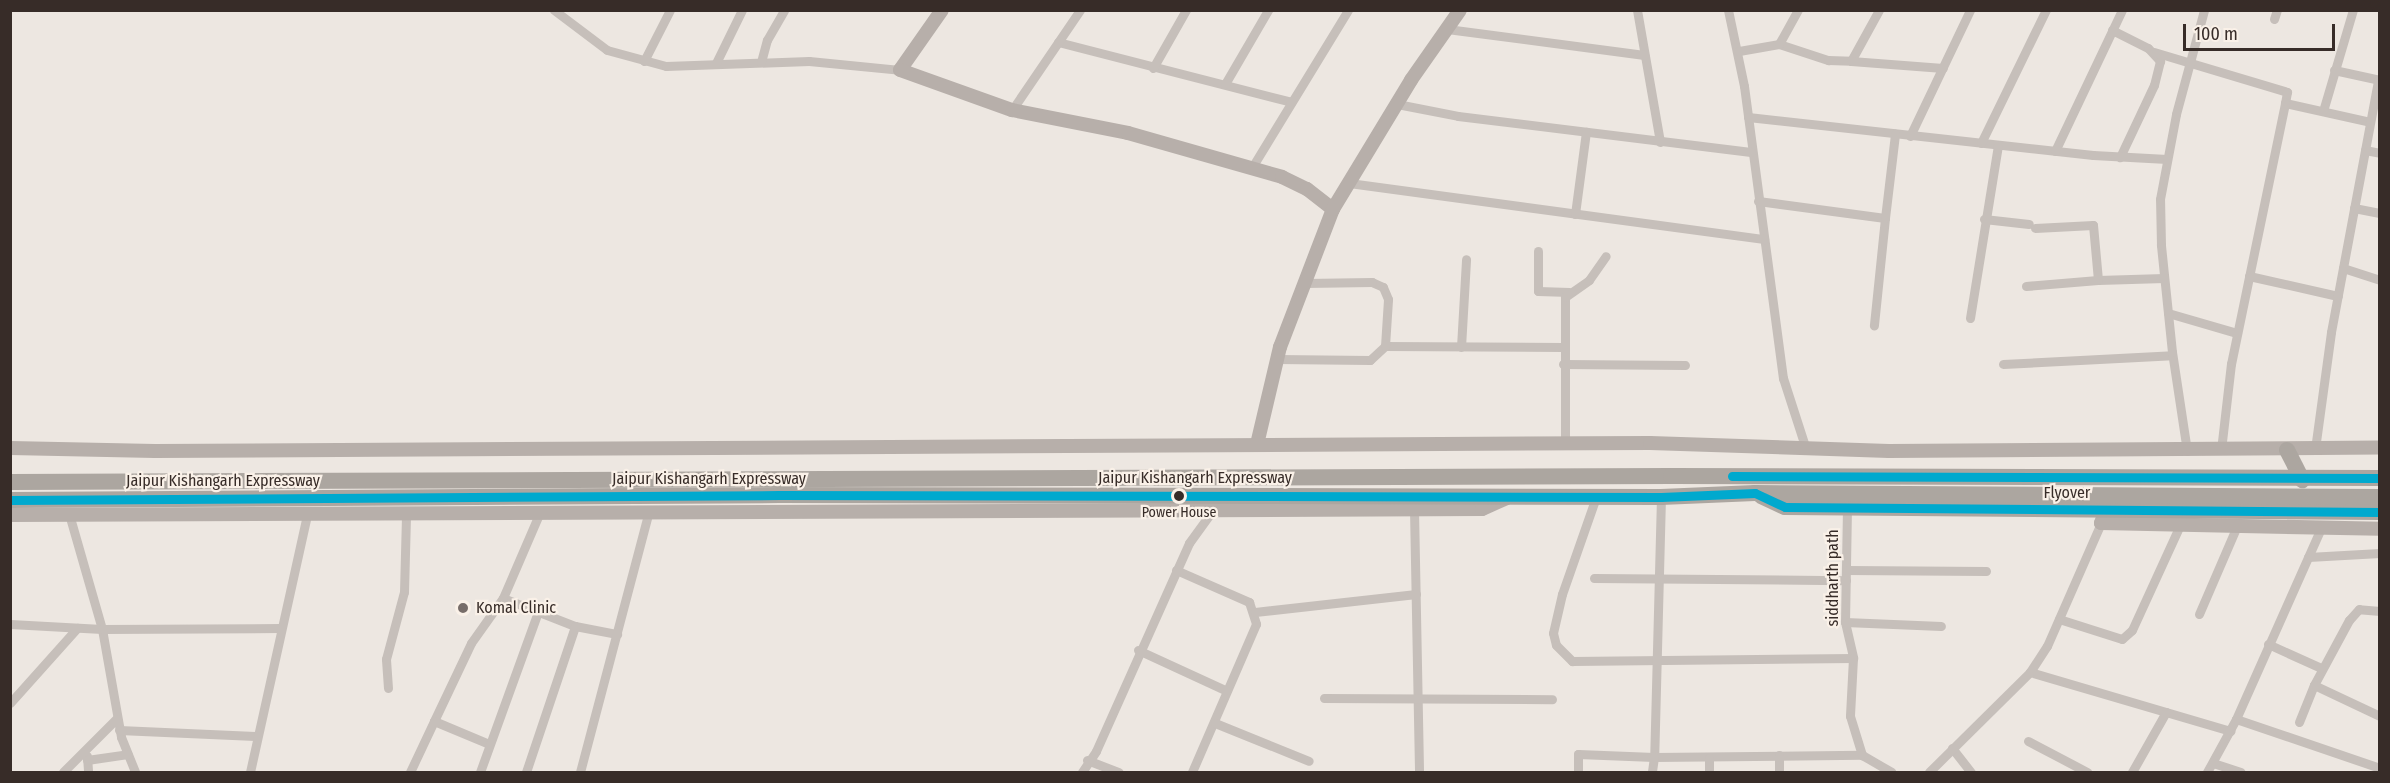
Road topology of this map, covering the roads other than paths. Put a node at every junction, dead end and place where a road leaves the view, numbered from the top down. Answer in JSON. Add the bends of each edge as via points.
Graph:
{"nodes":[{"id":1,"x":554,"y":10,"type":"edge"},
{"id":2,"x":670,"y":10,"type":"edge"},
{"id":3,"x":742,"y":10,"type":"edge"},
{"id":4,"x":784,"y":10,"type":"edge"},
{"id":5,"x":942,"y":10,"type":"edge"},
{"id":6,"x":1080,"y":10,"type":"edge"},
{"id":7,"x":1186,"y":10,"type":"edge"},
{"id":8,"x":1268,"y":10,"type":"edge"},
{"id":9,"x":1348,"y":10,"type":"edge"},
{"id":10,"x":1460,"y":10,"type":"edge"},
{"id":11,"x":1637,"y":10,"type":"edge"},
{"id":12,"x":1728,"y":10,"type":"edge"},
{"id":13,"x":1798,"y":10,"type":"edge"},
{"id":14,"x":1880,"y":10,"type":"edge"},
{"id":15,"x":1970,"y":10,"type":"edge"},
{"id":16,"x":2046,"y":10,"type":"edge"},
{"id":17,"x":2122,"y":10,"type":"edge"},
{"id":18,"x":2204,"y":10,"type":"edge"},
{"id":19,"x":2353,"y":10,"type":"edge"},
{"id":20,"x":567,"y":15,"type":"edge"},
{"id":21,"x":1447,"y":29,"type":"junction"},
{"id":22,"x":2112,"y":30,"type":"junction"},
{"id":23,"x":1058,"y":42,"type":"junction"},
{"id":24,"x":1779,"y":44,"type":"junction"},
{"id":25,"x":1739,"y":51,"type":"junction"},
{"id":26,"x":2154,"y":52,"type":"junction"},
{"id":27,"x":1644,"y":55,"type":"junction"},
{"id":28,"x":644,"y":61,"type":"junction"},
{"id":29,"x":1851,"y":61,"type":"junction"},
{"id":30,"x":761,"y":62,"type":"junction"},
{"id":31,"x":717,"y":63,"type":"junction"},
{"id":32,"x":2189,"y":66,"type":"junction"},
{"id":33,"x":1153,"y":68,"type":"junction"},
{"id":34,"x":1943,"y":68,"type":"junction"},
{"id":35,"x":900,"y":70,"type":"junction"},
{"id":36,"x":2334,"y":70,"type":"junction"},
{"id":37,"x":2379,"y":80,"type":"edge"},
{"id":38,"x":1225,"y":84,"type":"junction"},
{"id":39,"x":1291,"y":102,"type":"junction"},
{"id":40,"x":2284,"y":103,"type":"junction"},
{"id":41,"x":1397,"y":104,"type":"junction"},
{"id":42,"x":1012,"y":110,"type":"junction"},
{"id":43,"x":2323,"y":111,"type":"junction"},
{"id":44,"x":1748,"y":117,"type":"junction"},
{"id":45,"x":2370,"y":122,"type":"junction"},
{"id":46,"x":1586,"y":132,"type":"junction"},
{"id":47,"x":1895,"y":134,"type":"junction"},
{"id":48,"x":1910,"y":136,"type":"junction"},
{"id":49,"x":1660,"y":142,"type":"junction"},
{"id":50,"x":1981,"y":143,"type":"junction"},
{"id":51,"x":1998,"y":145,"type":"junction"},
{"id":52,"x":2365,"y":150,"type":"junction"},
{"id":53,"x":2055,"y":151,"type":"junction"},
{"id":54,"x":1751,"y":152,"type":"junction"},
{"id":55,"x":2379,"y":153,"type":"edge"},
{"id":56,"x":2120,"y":157,"type":"junction"},
{"id":57,"x":2167,"y":159,"type":"junction"},
{"id":58,"x":1251,"y":169,"type":"junction"},
{"id":59,"x":1349,"y":183,"type":"junction"},
{"id":60,"x":1758,"y":201,"type":"junction"},
{"id":61,"x":2354,"y":208,"type":"junction"},
{"id":62,"x":1333,"y":209,"type":"junction"},
{"id":63,"x":2379,"y":213,"type":"edge"},
{"id":64,"x":1575,"y":214,"type":"junction"},
{"id":65,"x":1885,"y":218,"type":"junction"},
{"id":66,"x":1984,"y":219,"type":"junction"},
{"id":67,"x":1764,"y":238,"type":"junction"},
{"id":68,"x":1538,"y":251,"type":"dead end"},
{"id":69,"x":1606,"y":256,"type":"dead end"},
{"id":70,"x":1466,"y":259,"type":"dead end"},
{"id":71,"x":2343,"y":268,"type":"junction"},
{"id":72,"x":2249,"y":276,"type":"junction"},
{"id":73,"x":2164,"y":278,"type":"junction"},
{"id":74,"x":2098,"y":280,"type":"junction"},
{"id":75,"x":2379,"y":280,"type":"edge"},
{"id":76,"x":1305,"y":283,"type":"junction"},
{"id":77,"x":2026,"y":286,"type":"dead end"},
{"id":78,"x":1569,"y":292,"type":"junction"},
{"id":79,"x":2338,"y":296,"type":"junction"},
{"id":80,"x":2168,"y":313,"type":"junction"},
{"id":81,"x":1970,"y":318,"type":"dead end"},
{"id":82,"x":1874,"y":325,"type":"dead end"},
{"id":83,"x":2237,"y":333,"type":"junction"},
{"id":84,"x":1385,"y":346,"type":"junction"},
{"id":85,"x":1461,"y":347,"type":"junction"},
{"id":86,"x":1563,"y":347,"type":"junction"},
{"id":87,"x":2172,"y":355,"type":"junction"},
{"id":88,"x":1277,"y":359,"type":"junction"},
{"id":89,"x":1563,"y":364,"type":"junction"},
{"id":90,"x":2003,"y":364,"type":"dead end"},
{"id":91,"x":1685,"y":365,"type":"dead end"},
{"id":92,"x":1257,"y":444,"type":"junction"},
{"id":93,"x":1565,"y":444,"type":"junction"},
{"id":94,"x":10,"y":448,"type":"edge"},
{"id":95,"x":2379,"y":448,"type":"edge"},
{"id":96,"x":1806,"y":449,"type":"junction"},
{"id":97,"x":2315,"y":449,"type":"junction"},
{"id":98,"x":2221,"y":450,"type":"junction"},
{"id":99,"x":2287,"y":450,"type":"junction"},
{"id":100,"x":2187,"y":451,"type":"junction"},
{"id":101,"x":2379,"y":478,"type":"edge"},
{"id":102,"x":2302,"y":480,"type":"junction"},
{"id":103,"x":10,"y":482,"type":"edge"},
{"id":104,"x":1755,"y":493,"type":"junction"},
{"id":105,"x":1509,"y":497,"type":"junction"},
{"id":106,"x":1596,"y":497,"type":"junction"},
{"id":107,"x":1662,"y":497,"type":"junction"},
{"id":108,"x":2379,"y":497,"type":"edge"},
{"id":109,"x":10,"y":500,"type":"edge"},
{"id":110,"x":1847,"y":508,"type":"junction"},
{"id":111,"x":1414,"y":509,"type":"junction"},
{"id":112,"x":649,"y":511,"type":"junction"},
{"id":113,"x":1212,"y":511,"type":"junction"},
{"id":114,"x":540,"y":512,"type":"junction"},
{"id":115,"x":2379,"y":512,"type":"edge"},
{"id":116,"x":69,"y":514,"type":"junction"},
{"id":117,"x":307,"y":514,"type":"junction"},
{"id":118,"x":406,"y":514,"type":"junction"},
{"id":119,"x":10,"y":515,"type":"edge"},
{"id":120,"x":2103,"y":516,"type":"junction"},
{"id":121,"x":2180,"y":525,"type":"junction"},
{"id":122,"x":2236,"y":528,"type":"junction"},
{"id":123,"x":2320,"y":530,"type":"junction"},
{"id":124,"x":2379,"y":530,"type":"edge"},
{"id":125,"x":2379,"y":553,"type":"edge"},
{"id":126,"x":2308,"y":556,"type":"junction"},
{"id":127,"x":1176,"y":570,"type":"junction"},
{"id":128,"x":1986,"y":571,"type":"dead end"},
{"id":129,"x":1847,"y":575,"type":"junction"},
{"id":130,"x":1594,"y":578,"type":"dead end"},
{"id":131,"x":1662,"y":580,"type":"junction"},
{"id":132,"x":1416,"y":594,"type":"junction"},
{"id":133,"x":503,"y":598,"type":"junction"},
{"id":134,"x":2379,"y":611,"type":"edge"},
{"id":135,"x":538,"y":612,"type":"junction"},
{"id":136,"x":1255,"y":612,"type":"junction"},
{"id":137,"x":2199,"y":615,"type":"dead end"},
{"id":138,"x":2059,"y":619,"type":"junction"},
{"id":139,"x":1845,"y":622,"type":"junction"},
{"id":140,"x":10,"y":624,"type":"edge"},
{"id":141,"x":575,"y":626,"type":"junction"},
{"id":142,"x":1941,"y":626,"type":"dead end"},
{"id":143,"x":77,"y":627,"type":"junction"},
{"id":144,"x":280,"y":628,"type":"junction"},
{"id":145,"x":102,"y":629,"type":"junction"},
{"id":146,"x":617,"y":634,"type":"junction"},
{"id":147,"x":2268,"y":644,"type":"junction"},
{"id":148,"x":1138,"y":650,"type":"junction"},
{"id":149,"x":1853,"y":658,"type":"junction"},
{"id":150,"x":1659,"y":659,"type":"junction"},
{"id":151,"x":2321,"y":668,"type":"junction"},
{"id":152,"x":2030,"y":672,"type":"junction"},
{"id":153,"x":2314,"y":685,"type":"junction"},
{"id":154,"x":388,"y":688,"type":"dead end"},
{"id":155,"x":1226,"y":690,"type":"junction"},
{"id":156,"x":1324,"y":698,"type":"dead end"},
{"id":157,"x":1552,"y":699,"type":"dead end"},
{"id":158,"x":1418,"y":701,"type":"junction"},
{"id":159,"x":10,"y":703,"type":"edge"},
{"id":160,"x":2166,"y":712,"type":"junction"},
{"id":161,"x":2379,"y":716,"type":"edge"},
{"id":162,"x":116,"y":719,"type":"junction"},
{"id":163,"x":2236,"y":719,"type":"junction"},
{"id":164,"x":434,"y":721,"type":"junction"},
{"id":165,"x":2299,"y":722,"type":"dead end"},
{"id":166,"x":1215,"y":723,"type":"junction"},
{"id":167,"x":119,"y":730,"type":"junction"},
{"id":168,"x":2230,"y":731,"type":"junction"},
{"id":169,"x":255,"y":736,"type":"junction"},
{"id":170,"x":2028,"y":741,"type":"dead end"},
{"id":171,"x":489,"y":744,"type":"junction"},
{"id":172,"x":86,"y":748,"type":"junction"},
{"id":173,"x":1952,"y":748,"type":"junction"},
{"id":174,"x":128,"y":754,"type":"junction"},
{"id":175,"x":1779,"y":755,"type":"junction"},
{"id":176,"x":1862,"y":755,"type":"junction"},
{"id":177,"x":1654,"y":757,"type":"junction"},
{"id":178,"x":1709,"y":758,"type":"junction"},
{"id":179,"x":87,"y":760,"type":"junction"},
{"id":180,"x":1088,"y":760,"type":"junction"},
{"id":181,"x":1309,"y":761,"type":"dead end"},
{"id":182,"x":2213,"y":763,"type":"junction"},
{"id":183,"x":2379,"y":768,"type":"edge"},
{"id":184,"x":63,"y":772,"type":"edge"},
{"id":185,"x":88,"y":772,"type":"edge"},
{"id":186,"x":135,"y":772,"type":"edge"},
{"id":187,"x":250,"y":772,"type":"edge"},
{"id":188,"x":410,"y":772,"type":"edge"},
{"id":189,"x":480,"y":772,"type":"edge"},
{"id":190,"x":526,"y":772,"type":"edge"},
{"id":191,"x":580,"y":772,"type":"edge"},
{"id":192,"x":1082,"y":772,"type":"edge"},
{"id":193,"x":1119,"y":772,"type":"edge"},
{"id":194,"x":1192,"y":772,"type":"edge"},
{"id":195,"x":1419,"y":772,"type":"edge"},
{"id":196,"x":1578,"y":772,"type":"edge"},
{"id":197,"x":1652,"y":772,"type":"edge"},
{"id":198,"x":1709,"y":772,"type":"edge"},
{"id":199,"x":1779,"y":772,"type":"edge"},
{"id":200,"x":1892,"y":772,"type":"edge"},
{"id":201,"x":1929,"y":772,"type":"edge"},
{"id":202,"x":1971,"y":772,"type":"edge"},
{"id":203,"x":2087,"y":772,"type":"edge"},
{"id":204,"x":2132,"y":772,"type":"edge"},
{"id":205,"x":2207,"y":772,"type":"edge"},
{"id":206,"x":2241,"y":772,"type":"edge"}],
"edges":[{"from":1,"to":20,"type":"street"},
{"from":2,"to":28,"type":"street"},
{"from":3,"to":31,"type":"street"},
{"from":4,"to":30,"type":"street","via":[[767,40]]},
{"from":5,"to":35,"type":"street"},
{"from":6,"to":23,"type":"street"},
{"from":7,"to":33,"type":"street"},
{"from":8,"to":38,"type":"street"},
{"from":9,"to":39,"type":"street"},
{"from":10,"to":21,"type":"street"},
{"from":11,"to":27,"type":"street"},
{"from":12,"to":25,"type":"street"},
{"from":13,"to":24,"type":"street"},
{"from":14,"to":29,"type":"street"},
{"from":15,"to":34,"type":"street"},
{"from":16,"to":50,"type":"street"},
{"from":17,"to":22,"type":"street"},
{"from":18,"to":32,"type":"street"},
{"from":19,"to":36,"type":"street"},
{"from":20,"to":28,"type":"street","via":[[607,50]]},
{"from":21,"to":27,"type":"street"},
{"from":21,"to":41,"type":"street"},
{"from":22,"to":26,"type":"street"},
{"from":22,"to":53,"type":"street"},
{"from":23,"to":33,"type":"street"},
{"from":23,"to":42,"type":"street"},
{"from":24,"to":25,"type":"street"},
{"from":24,"to":29,"type":"street","via":[[1828,60]]},
{"from":25,"to":44,"type":"street"},
{"from":26,"to":32,"type":"street"},
{"from":26,"to":56,"type":"street","via":[[2160,68]]},
{"from":27,"to":49,"type":"street"},
{"from":28,"to":31,"type":"street","via":[[666,66]]},
{"from":29,"to":34,"type":"street"},
{"from":30,"to":31,"type":"street"},
{"from":30,"to":35,"type":"street","via":[[809,61]]},
{"from":32,"to":40,"type":"street","via":[[2287,92]]},
{"from":32,"to":57,"type":"street"},
{"from":33,"to":38,"type":"street"},
{"from":34,"to":48,"type":"street"},
{"from":35,"to":42,"type":"street"},
{"from":36,"to":37,"type":"street"},
{"from":36,"to":43,"type":"street"},
{"from":37,"to":45,"type":"street"},
{"from":38,"to":39,"type":"street"},
{"from":39,"to":58,"type":"street"},
{"from":40,"to":43,"type":"street"},
{"from":40,"to":72,"type":"street"},
{"from":41,"to":46,"type":"street"},
{"from":41,"to":59,"type":"street"},
{"from":42,"to":58,"type":"street","via":[[1128,133]]},
{"from":43,"to":45,"type":"street"},
{"from":44,"to":47,"type":"street"},
{"from":44,"to":54,"type":"street"},
{"from":45,"to":52,"type":"street"},
{"from":46,"to":49,"type":"street"},
{"from":46,"to":64,"type":"street"},
{"from":47,"to":48,"type":"street"},
{"from":47,"to":65,"type":"street"},
{"from":48,"to":50,"type":"street"},
{"from":49,"to":54,"type":"street"},
{"from":50,"to":51,"type":"street"},
{"from":51,"to":53,"type":"street"},
{"from":51,"to":66,"type":"street"},
{"from":52,"to":55,"type":"street"},
{"from":52,"to":61,"type":"street"},
{"from":53,"to":56,"type":"street"},
{"from":54,"to":60,"type":"street"},
{"from":56,"to":57,"type":"street"},
{"from":57,"to":73,"type":"street","via":[[2160,199]]},
{"from":58,"to":62,"type":"street","via":[[1307,189]]},
{"from":59,"to":62,"type":"street"},
{"from":59,"to":64,"type":"street"},
{"from":60,"to":65,"type":"street"},
{"from":60,"to":67,"type":"street"},
{"from":61,"to":63,"type":"street"},
{"from":61,"to":71,"type":"street"},
{"from":62,"to":76,"type":"street"},
{"from":64,"to":67,"type":"street"},
{"from":65,"to":82,"type":"street"},
{"from":66,"to":74,"type":"street","via":[[2032,226],[2093,225]]},
{"from":66,"to":81,"type":"street"},
{"from":67,"to":96,"type":"street","via":[[1783,378]]},
{"from":68,"to":78,"type":"street","via":[[1538,291]]},
{"from":69,"to":78,"type":"street","via":[[1589,280]]},
{"from":70,"to":85,"type":"street"},
{"from":71,"to":75,"type":"street"},
{"from":71,"to":79,"type":"street"},
{"from":72,"to":79,"type":"street"},
{"from":72,"to":83,"type":"street"},
{"from":73,"to":74,"type":"street"},
{"from":73,"to":80,"type":"street"},
{"from":74,"to":77,"type":"street"},
{"from":76,"to":84,"type":"street","via":[[1372,282],[1383,287],[1388,299]]},
{"from":76,"to":88,"type":"street"},
{"from":78,"to":86,"type":"street","via":[[1563,308]]},
{"from":79,"to":97,"type":"street"},
{"from":80,"to":83,"type":"street"},
{"from":80,"to":87,"type":"street"},
{"from":83,"to":98,"type":"street"},
{"from":84,"to":85,"type":"street"},
{"from":84,"to":88,"type":"street","via":[[1370,360]]},
{"from":85,"to":86,"type":"street"},
{"from":86,"to":89,"type":"street"},
{"from":87,"to":90,"type":"street"},
{"from":87,"to":100,"type":"street"},
{"from":88,"to":92,"type":"street"},
{"from":89,"to":91,"type":"street"},
{"from":89,"to":93,"type":"street"},
{"from":92,"to":93,"type":"street"},
{"from":92,"to":94,"type":"street","via":[[167,451]]},
{"from":93,"to":96,"type":"street","via":[[1650,442]]},
{"from":95,"to":97,"type":"street"},
{"from":96,"to":100,"type":"street"},
{"from":97,"to":99,"type":"street"},
{"from":98,"to":99,"type":"street"},
{"from":98,"to":100,"type":"street"},
{"from":99,"to":102,"type":"highway"},
{"from":101,"to":102,"type":"highway","name":"Jaipur Kishangarh Expressway"},
{"from":102,"to":103,"type":"highway","name":"Jaipur Kishangarh Expressway","via":[[1671,476]]},
{"from":104,"to":107,"type":"highway","name":"Jaipur Kishangarh Expressway"},
{"from":104,"to":108,"type":"highway","name":"Flyover"},
{"from":104,"to":110,"type":"highway","via":[[1785,507]]},
{"from":105,"to":106,"type":"highway","name":"Jaipur Kishangarh Expressway"},
{"from":105,"to":109,"type":"highway","name":"Jaipur Kishangarh Expressway","via":[[825,495]]},
{"from":105,"to":111,"type":"street","via":[[1482,509]]},
{"from":106,"to":107,"type":"highway","name":"Jaipur Kishangarh Expressway"},
{"from":106,"to":150,"type":"street","via":[[1562,594],[1553,633],[1556,645],[1572,661]]},
{"from":107,"to":131,"type":"street"},
{"from":110,"to":120,"type":"highway"},
{"from":110,"to":129,"type":"street","name":"siddharth path"},
{"from":111,"to":113,"type":"street"},
{"from":111,"to":132,"type":"street"},
{"from":112,"to":113,"type":"street"},
{"from":112,"to":114,"type":"street"},
{"from":112,"to":146,"type":"street"},
{"from":113,"to":127,"type":"street"},
{"from":114,"to":118,"type":"street"},
{"from":114,"to":133,"type":"street"},
{"from":115,"to":120,"type":"highway"},
{"from":116,"to":117,"type":"street"},
{"from":116,"to":119,"type":"street"},
{"from":116,"to":145,"type":"street"},
{"from":117,"to":118,"type":"street"},
{"from":117,"to":144,"type":"street"},
{"from":118,"to":154,"type":"street","via":[[404,592],[386,659]]},
{"from":120,"to":121,"type":"street"},
{"from":120,"to":138,"type":"street"},
{"from":121,"to":122,"type":"street"},
{"from":121,"to":138,"type":"street","via":[[2132,630],[2122,639]]},
{"from":122,"to":123,"type":"street"},
{"from":122,"to":137,"type":"street"},
{"from":123,"to":124,"type":"street"},
{"from":123,"to":126,"type":"street"},
{"from":125,"to":126,"type":"street"},
{"from":126,"to":147,"type":"street"},
{"from":127,"to":136,"type":"street","via":[[1249,602]]},
{"from":127,"to":148,"type":"street"},
{"from":128,"to":129,"type":"street"},
{"from":129,"to":131,"type":"street"},
{"from":129,"to":139,"type":"street","name":"siddharth path"},
{"from":130,"to":131,"type":"street"},
{"from":131,"to":150,"type":"street"},
{"from":132,"to":136,"type":"street"},
{"from":132,"to":158,"type":"street"},
{"from":133,"to":135,"type":"street"},
{"from":133,"to":164,"type":"street","via":[[471,643]]},
{"from":134,"to":151,"type":"street","via":[[2359,609]]},
{"from":135,"to":141,"type":"street"},
{"from":135,"to":171,"type":"street"},
{"from":136,"to":155,"type":"street","via":[[1256,624]]},
{"from":138,"to":152,"type":"street"},
{"from":139,"to":142,"type":"street"},
{"from":139,"to":149,"type":"street","name":"siddharth path"},
{"from":140,"to":143,"type":"street"},
{"from":141,"to":146,"type":"street"},
{"from":141,"to":190,"type":"street"},
{"from":143,"to":145,"type":"street"},
{"from":143,"to":159,"type":"street"},
{"from":144,"to":145,"type":"street"},
{"from":144,"to":169,"type":"street"},
{"from":145,"to":162,"type":"street"},
{"from":146,"to":191,"type":"street"},
{"from":147,"to":151,"type":"street"},
{"from":147,"to":163,"type":"street"},
{"from":148,"to":155,"type":"street"},
{"from":148,"to":180,"type":"street","via":[[1096,751]]},
{"from":149,"to":150,"type":"street"},
{"from":149,"to":176,"type":"street","name":"siddharth path","via":[[1850,716]]},
{"from":150,"to":177,"type":"street"},
{"from":151,"to":153,"type":"street"},
{"from":152,"to":160,"type":"street"},
{"from":152,"to":173,"type":"street"},
{"from":153,"to":161,"type":"street"},
{"from":153,"to":165,"type":"street"},
{"from":155,"to":166,"type":"street"},
{"from":156,"to":158,"type":"street"},
{"from":157,"to":158,"type":"street"},
{"from":158,"to":195,"type":"street"},
{"from":160,"to":168,"type":"street"},
{"from":160,"to":204,"type":"street"},
{"from":162,"to":167,"type":"street"},
{"from":162,"to":172,"type":"street"},
{"from":163,"to":168,"type":"street"},
{"from":163,"to":183,"type":"street"},
{"from":164,"to":171,"type":"street"},
{"from":164,"to":188,"type":"street"},
{"from":166,"to":181,"type":"street"},
{"from":166,"to":194,"type":"street"},
{"from":167,"to":169,"type":"street"},
{"from":167,"to":174,"type":"street"},
{"from":168,"to":182,"type":"street"},
{"from":169,"to":187,"type":"street"},
{"from":170,"to":203,"type":"street"},
{"from":171,"to":189,"type":"street"},
{"from":172,"to":179,"type":"street"},
{"from":172,"to":184,"type":"street"},
{"from":173,"to":201,"type":"street"},
{"from":173,"to":202,"type":"street"},
{"from":174,"to":179,"type":"street"},
{"from":174,"to":186,"type":"street"},
{"from":175,"to":176,"type":"street"},
{"from":175,"to":178,"type":"street"},
{"from":175,"to":199,"type":"street"},
{"from":176,"to":200,"type":"street"},
{"from":177,"to":178,"type":"street"},
{"from":177,"to":196,"type":"street","via":[[1578,754]]},
{"from":177,"to":197,"type":"street"},
{"from":178,"to":198,"type":"street"},
{"from":179,"to":185,"type":"street"},
{"from":180,"to":192,"type":"street"},
{"from":180,"to":193,"type":"street"},
{"from":182,"to":205,"type":"street"},
{"from":182,"to":206,"type":"street"}]}
